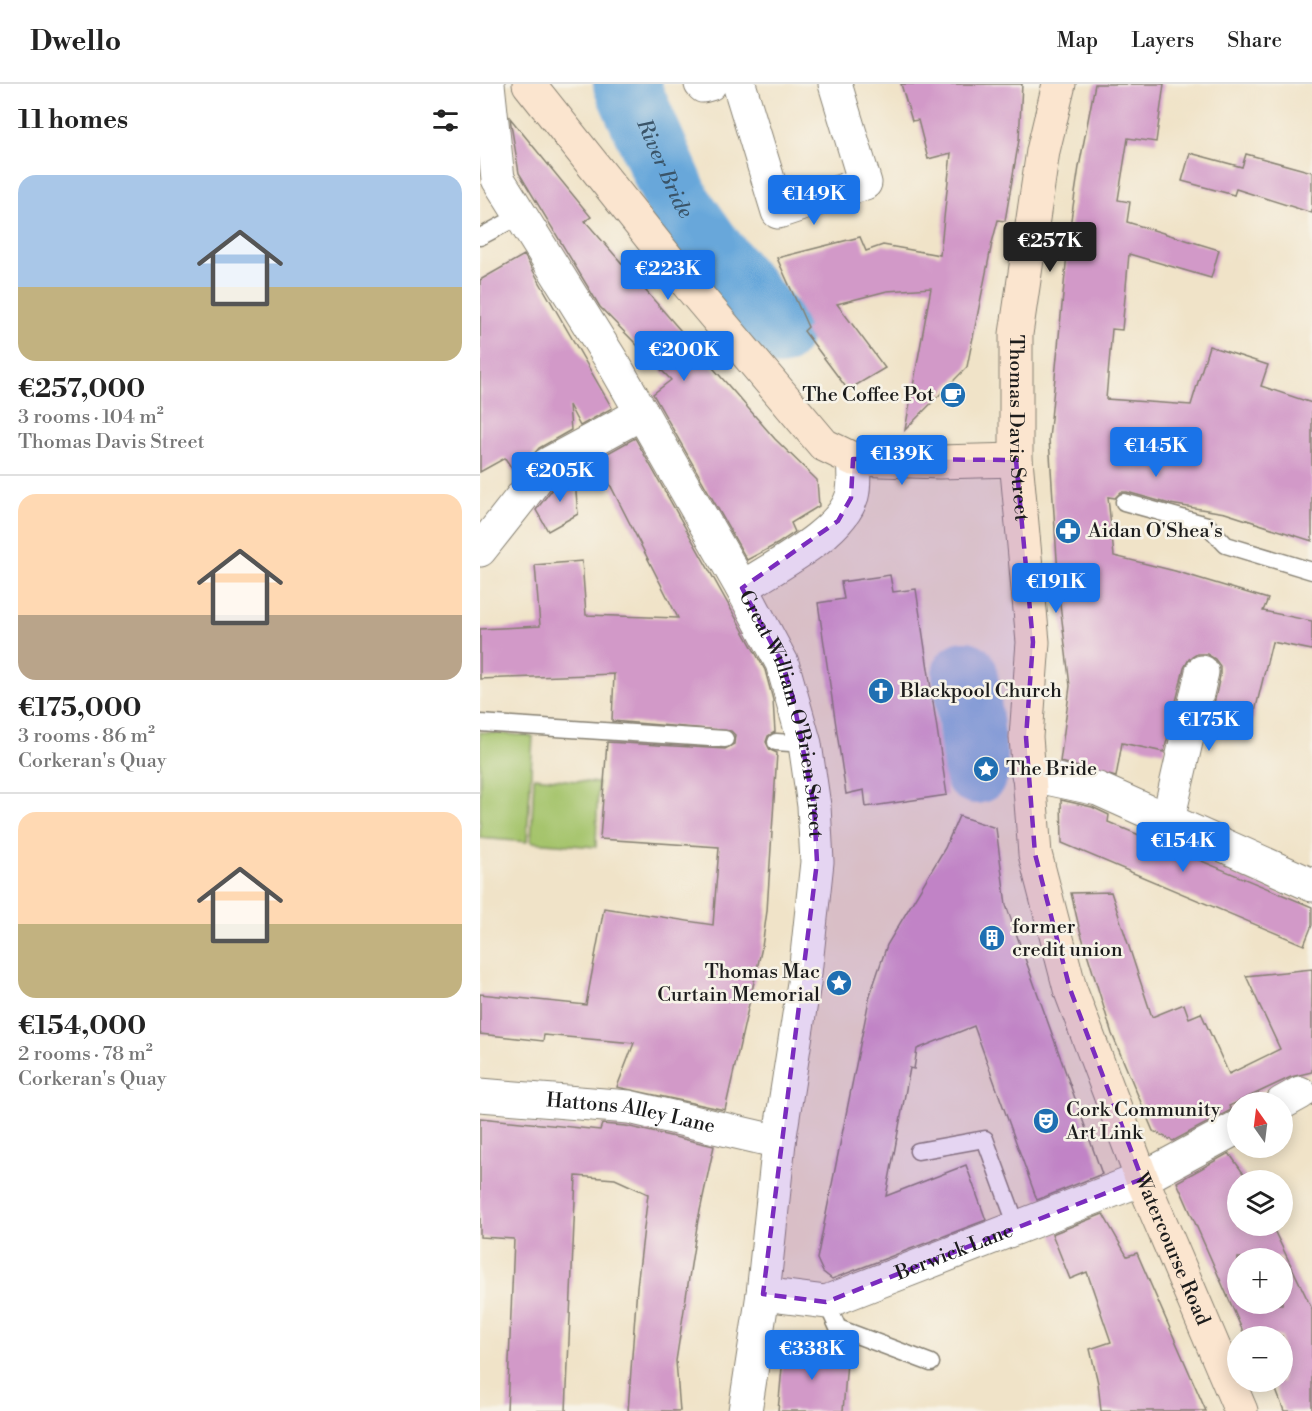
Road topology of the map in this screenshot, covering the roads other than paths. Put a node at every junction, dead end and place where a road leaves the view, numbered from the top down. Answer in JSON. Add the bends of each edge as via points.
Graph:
{"nodes":[{"id":1,"x":488,"y":84,"type":"edge"},
{"id":2,"x":529,"y":84,"type":"edge"},
{"id":3,"x":701,"y":84,"type":"edge"},
{"id":4,"x":710,"y":84,"type":"edge"},
{"id":5,"x":740,"y":84,"type":"edge"},
{"id":6,"x":836,"y":84,"type":"edge"},
{"id":7,"x":1059,"y":84,"type":"edge"},
{"id":8,"x":521,"y":215,"type":"junction"},
{"id":9,"x":480,"y":237,"type":"edge"},
{"id":10,"x":642,"y":413,"type":"junction"},
{"id":11,"x":860,"y":459,"type":"junction"},
{"id":12,"x":1016,"y":460,"type":"junction"},
{"id":13,"x":1124,"y":502,"type":"dead end"},
{"id":14,"x":480,"y":550,"type":"edge"},
{"id":15,"x":1312,"y":571,"type":"edge"},
{"id":16,"x":742,"y":588,"type":"junction"},
{"id":17,"x":1202,"y":672,"type":"dead end"},
{"id":18,"x":480,"y":723,"type":"edge"},
{"id":19,"x":725,"y":739,"type":"dead end"},
{"id":20,"x":1028,"y":774,"type":"junction"},
{"id":21,"x":1167,"y":820,"type":"junction"},
{"id":22,"x":1312,"y":885,"type":"edge"},
{"id":23,"x":480,"y":1095,"type":"edge"},
{"id":24,"x":1227,"y":1133,"type":"edge"},
{"id":25,"x":779,"y":1142,"type":"junction"},
{"id":26,"x":918,"y":1151,"type":"dead end"},
{"id":27,"x":1142,"y":1179,"type":"junction"},
{"id":28,"x":1018,"y":1229,"type":"junction"},
{"id":29,"x":763,"y":1294,"type":"junction"},
{"id":30,"x":826,"y":1302,"type":"junction"},
{"id":31,"x":931,"y":1363,"type":"dead end"},
{"id":32,"x":745,"y":1411,"type":"edge"},
{"id":33,"x":1241,"y":1411,"type":"edge"}],
"edges":[{"from":1,"to":8,"type":"street","name":"Great William O'Brien Street","via":[[498,178]]},
{"from":2,"to":11,"type":"street","via":[[687,283],[824,445]]},
{"from":3,"to":4,"type":"street"},
{"from":5,"to":6,"type":"street","via":[[778,212],[865,183]]},
{"from":7,"to":12,"type":"street","name":"Thomas Davis Street","via":[[1043,151],[1016,334]]},
{"from":8,"to":9,"type":"lane"},
{"from":8,"to":10,"type":"street","name":"Great William O'Brien Street"},
{"from":10,"to":14,"type":"street","via":[[548,464]]},
{"from":10,"to":16,"type":"street","name":"Great William O'Brien Street"},
{"from":11,"to":12,"type":"street"},
{"from":11,"to":16,"type":"street","via":[[851,498],[838,520]]},
{"from":12,"to":20,"type":"street","name":"Thomas Davis Street","via":[[1033,642],[1026,737]]},
{"from":13,"to":15,"type":"lane","via":[[1207,525],[1226,545]]},
{"from":16,"to":25,"type":"street","name":"Great William O'Brien Street","via":[[782,663],[790,743],[814,806],[817,862],[804,982]]},
{"from":17,"to":21,"type":"street"},
{"from":18,"to":19,"type":"lane"},
{"from":20,"to":21,"type":"street","via":[[1098,789]]},
{"from":20,"to":27,"type":"street","name":"Watercourse Road","via":[[1035,854],[1070,989]]},
{"from":21,"to":22,"type":"street"},
{"from":23,"to":25,"type":"street","name":"Hattons Alley Lane","via":[[629,1107]]},
{"from":24,"to":27,"type":"street","name":"Berwick Lane"},
{"from":25,"to":29,"type":"street","name":"Great William O'Brien Street"},
{"from":26,"to":28,"type":"lane","via":[[985,1139]]},
{"from":27,"to":28,"type":"street","name":"Berwick Lane"},
{"from":27,"to":33,"type":"street","name":"Watercourse Road"},
{"from":28,"to":30,"type":"street","name":"Berwick Lane"},
{"from":29,"to":30,"type":"street","name":"Berwick Lane"},
{"from":29,"to":32,"type":"street","name":"Great William O'Brien Street"},
{"from":30,"to":31,"type":"lane","via":[[838,1328]]}]}
